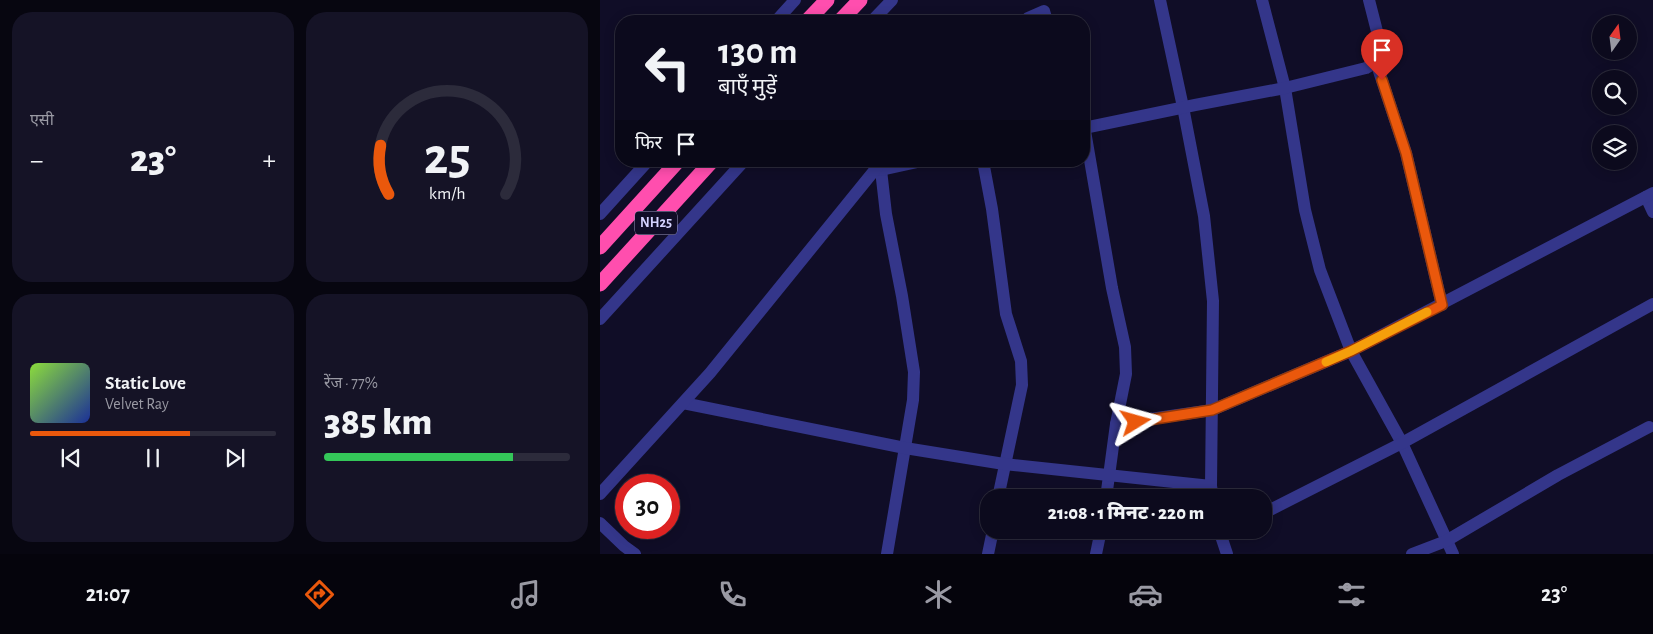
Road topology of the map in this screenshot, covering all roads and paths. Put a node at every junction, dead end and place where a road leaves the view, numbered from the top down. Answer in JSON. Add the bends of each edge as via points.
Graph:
{"nodes":[{"id":1,"x":795,"y":0,"type":"edge"},
{"id":2,"x":827,"y":0,"type":"edge"},
{"id":3,"x":860,"y":0,"type":"edge"},
{"id":4,"x":892,"y":0,"type":"edge"},
{"id":5,"x":1160,"y":0,"type":"edge"},
{"id":6,"x":1262,"y":0,"type":"edge"},
{"id":7,"x":1369,"y":0,"type":"edge"},
{"id":8,"x":781,"y":15,"type":"edge"},
{"id":9,"x":813,"y":15,"type":"edge"},
{"id":10,"x":846,"y":15,"type":"edge"},
{"id":11,"x":878,"y":15,"type":"edge"},
{"id":12,"x":1376,"y":62,"type":"junction"},
{"id":13,"x":1285,"y":88,"type":"junction"},
{"id":14,"x":1183,"y":107,"type":"junction"},
{"id":15,"x":1090,"y":126,"type":"edge"},
{"id":16,"x":1090,"y":162,"type":"edge"},
{"id":17,"x":643,"y":167,"type":"edge"},
{"id":18,"x":673,"y":167,"type":"edge"},
{"id":19,"x":707,"y":167,"type":"edge"},
{"id":20,"x":739,"y":167,"type":"edge"},
{"id":21,"x":879,"y":167,"type":"edge"},
{"id":22,"x":881,"y":167,"type":"edge"},
{"id":23,"x":983,"y":167,"type":"edge"},
{"id":24,"x":1649,"y":195,"type":"edge"},
{"id":25,"x":1653,"y":212,"type":"edge"},
{"id":26,"x":600,"y":214,"type":"edge"},
{"id":27,"x":600,"y":247,"type":"edge"},
{"id":28,"x":600,"y":284,"type":"edge"},
{"id":29,"x":1653,"y":304,"type":"edge"},
{"id":30,"x":1442,"y":305,"type":"junction"},
{"id":31,"x":600,"y":319,"type":"edge"},
{"id":32,"x":1351,"y":351,"type":"junction"},
{"id":33,"x":683,"y":402,"type":"junction"},
{"id":34,"x":1212,"y":410,"type":"junction"},
{"id":35,"x":1116,"y":424,"type":"junction"},
{"id":36,"x":1649,"y":427,"type":"dead end"},
{"id":37,"x":1402,"y":443,"type":"junction"},
{"id":38,"x":905,"y":448,"type":"junction"},
{"id":39,"x":1004,"y":464,"type":"junction"},
{"id":40,"x":1109,"y":476,"type":"junction"},
{"id":41,"x":1000,"y":489,"type":"edge"},
{"id":42,"x":1107,"y":489,"type":"edge"},
{"id":43,"x":1193,"y":489,"type":"edge"},
{"id":44,"x":1212,"y":489,"type":"edge"},
{"id":45,"x":600,"y":494,"type":"edge"},
{"id":46,"x":1272,"y":509,"type":"edge"},
{"id":47,"x":600,"y":523,"type":"edge"},
{"id":48,"x":990,"y":539,"type":"edge"},
{"id":49,"x":1099,"y":539,"type":"edge"},
{"id":50,"x":1224,"y":539,"type":"edge"},
{"id":51,"x":1446,"y":541,"type":"junction"},
{"id":52,"x":635,"y":554,"type":"edge"},
{"id":53,"x":887,"y":554,"type":"edge"},
{"id":54,"x":988,"y":554,"type":"edge"},
{"id":55,"x":1096,"y":554,"type":"edge"},
{"id":56,"x":1227,"y":554,"type":"edge"},
{"id":57,"x":1412,"y":554,"type":"edge"},
{"id":58,"x":1453,"y":554,"type":"edge"}],
"edges":[{"from":1,"to":8,"type":"street"},
{"from":2,"to":9,"type":"highway"},
{"from":3,"to":10,"type":"highway"},
{"from":4,"to":11,"type":"street"},
{"from":5,"to":14,"type":"street"},
{"from":6,"to":13,"type":"street"},
{"from":7,"to":12,"type":"street","via":[[1380,43]]},
{"from":12,"to":13,"type":"street","via":[[1366,68]]},
{"from":12,"to":30,"type":"street","via":[[1406,153]]},
{"from":13,"to":14,"type":"street"},
{"from":13,"to":32,"type":"street","via":[[1305,210],[1320,270]]},
{"from":14,"to":15,"type":"street"},
{"from":14,"to":34,"type":"street","via":[[1204,216],[1212,292]]},
{"from":16,"to":35,"type":"street","via":[[1125,347],[1126,374]]},
{"from":17,"to":26,"type":"street"},
{"from":18,"to":27,"type":"highway","number":"NH25"},
{"from":19,"to":28,"type":"highway","number":"NH25"},
{"from":20,"to":31,"type":"street"},
{"from":21,"to":33,"type":"street"},
{"from":22,"to":38,"type":"street","via":[[886,214],[914,372]]},
{"from":23,"to":39,"type":"street","via":[[1006,314],[1021,361],[1022,385]]},
{"from":24,"to":25,"type":"street"},
{"from":24,"to":30,"type":"street"},
{"from":29,"to":37,"type":"street"},
{"from":30,"to":32,"type":"street"},
{"from":32,"to":34,"type":"street"},
{"from":32,"to":37,"type":"street"},
{"from":33,"to":38,"type":"street"},
{"from":33,"to":45,"type":"street"},
{"from":34,"to":35,"type":"street"},
{"from":34,"to":44,"type":"street"},
{"from":35,"to":40,"type":"street"},
{"from":36,"to":51,"type":"street","via":[[1558,475]]},
{"from":37,"to":46,"type":"street"},
{"from":37,"to":51,"type":"street"},
{"from":38,"to":39,"type":"street"},
{"from":38,"to":53,"type":"street"},
{"from":39,"to":40,"type":"street"},
{"from":39,"to":41,"type":"street"},
{"from":40,"to":42,"type":"street"},
{"from":40,"to":43,"type":"street"},
{"from":47,"to":52,"type":"street"},
{"from":48,"to":54,"type":"street"},
{"from":49,"to":55,"type":"street"},
{"from":50,"to":56,"type":"street"},
{"from":51,"to":57,"type":"street"},
{"from":51,"to":58,"type":"street"}]}
